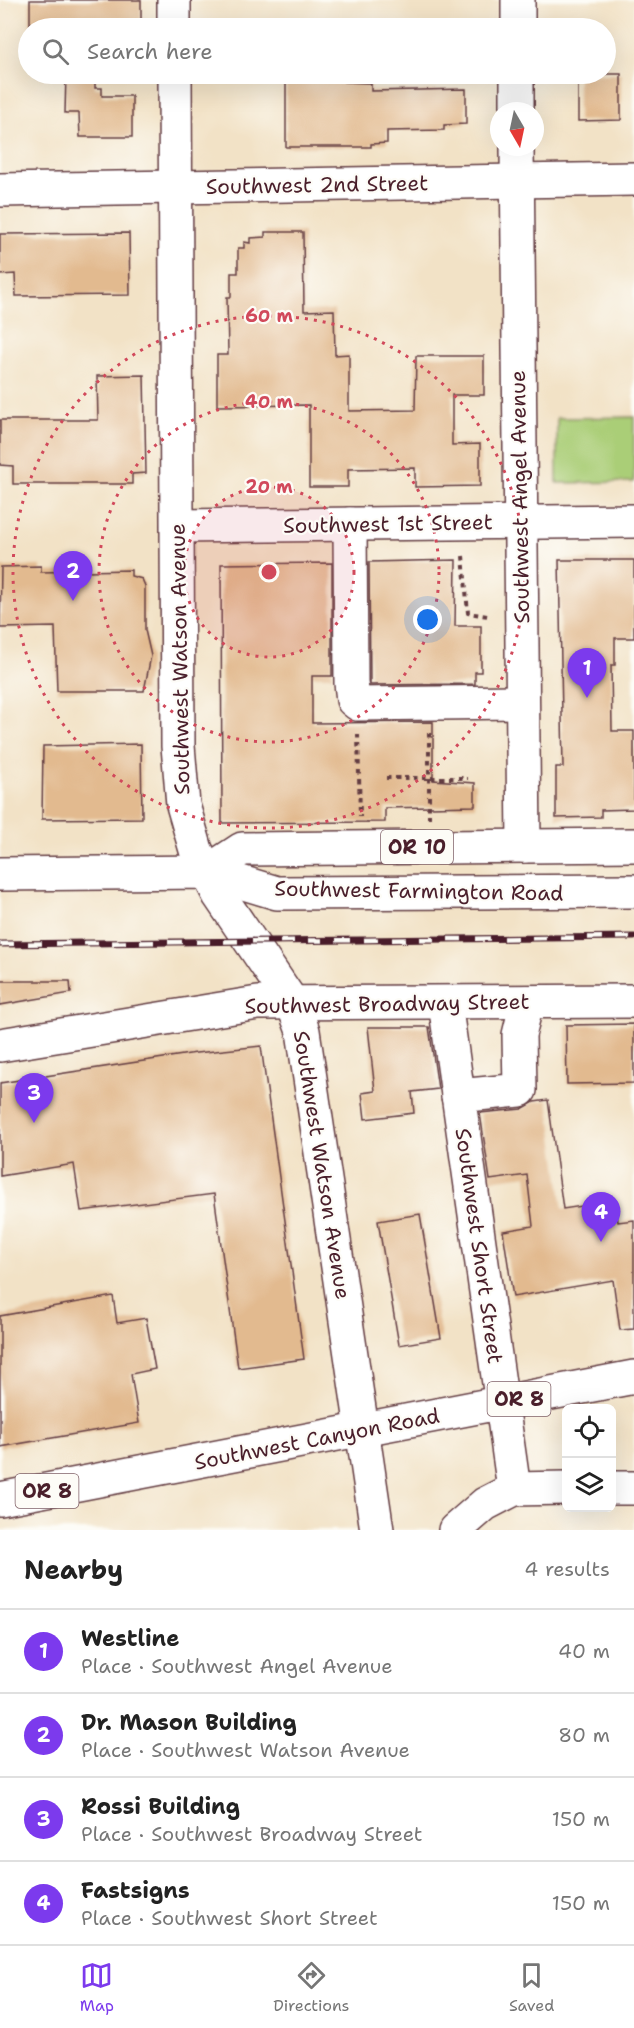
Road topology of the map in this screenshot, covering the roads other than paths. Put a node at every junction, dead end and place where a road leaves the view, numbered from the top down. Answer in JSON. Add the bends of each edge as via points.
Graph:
{"nodes":[{"id":1,"x":174,"y":0,"type":"edge"},
{"id":2,"x":518,"y":0,"type":"edge"},
{"id":3,"x":174,"y":18,"type":"edge"},
{"id":4,"x":518,"y":18,"type":"edge"},
{"id":5,"x":175,"y":84,"type":"edge"},
{"id":6,"x":517,"y":84,"type":"edge"},
{"id":7,"x":517,"y":102,"type":"edge"},
{"id":8,"x":517,"y":156,"type":"edge"},
{"id":9,"x":634,"y":179,"type":"edge"},
{"id":10,"x":516,"y":182,"type":"junction"},
{"id":11,"x":175,"y":188,"type":"junction"},
{"id":12,"x":0,"y":190,"type":"edge"},
{"id":13,"x":634,"y":521,"type":"edge"},
{"id":14,"x":520,"y":522,"type":"junction"},
{"id":15,"x":350,"y":524,"type":"junction"},
{"id":16,"x":178,"y":526,"type":"junction"},
{"id":17,"x":522,"y":702,"type":"junction"},
{"id":18,"x":634,"y":845,"type":"edge"},
{"id":19,"x":524,"y":846,"type":"junction"},
{"id":20,"x":207,"y":872,"type":"junction"},
{"id":21,"x":0,"y":874,"type":"edge"},
{"id":22,"x":634,"y":891,"type":"edge"},
{"id":23,"x":634,"y":1001,"type":"edge"},
{"id":24,"x":527,"y":1002,"type":"junction"},
{"id":25,"x":445,"y":1003,"type":"junction"},
{"id":26,"x":293,"y":1004,"type":"junction"},
{"id":27,"x":0,"y":1045,"type":"edge"},
{"id":28,"x":458,"y":1096,"type":"junction"},
{"id":29,"x":634,"y":1377,"type":"edge"},
{"id":30,"x":500,"y":1402,"type":"junction"},
{"id":31,"x":362,"y":1431,"type":"junction"},
{"id":32,"x":562,"y":1488,"type":"edge"},
{"id":33,"x":616,"y":1488,"type":"edge"},
{"id":34,"x":634,"y":1488,"type":"edge"},
{"id":35,"x":514,"y":1489,"type":"junction"},
{"id":36,"x":0,"y":1499,"type":"edge"},
{"id":37,"x":377,"y":1530,"type":"edge"},
{"id":38,"x":455,"y":1530,"type":"edge"}],
"edges":[{"from":1,"to":3,"type":"main road"},
{"from":2,"to":4,"type":"main road"},
{"from":5,"to":11,"type":"main road","name":"Southwest Watson Avenue"},
{"from":6,"to":7,"type":"main road"},
{"from":8,"to":10,"type":"main road","name":"Southwest Angel Avenue"},
{"from":9,"to":10,"type":"main road","name":"Southwest 2nd Street"},
{"from":10,"to":11,"type":"main road","name":"Southwest 2nd Street"},
{"from":10,"to":14,"type":"main road","name":"Southwest Angel Avenue"},
{"from":11,"to":12,"type":"main road","name":"Southwest 2nd Street"},
{"from":11,"to":16,"type":"main road","name":"Southwest Watson Avenue"},
{"from":13,"to":14,"type":"main road","name":"Southwest 1st Street"},
{"from":14,"to":15,"type":"main road","name":"Southwest 1st Street"},
{"from":14,"to":17,"type":"main road","name":"Southwest Angel Avenue"},
{"from":15,"to":16,"type":"main road","name":"Southwest 1st Street"},
{"from":15,"to":17,"type":"main road","via":[[353,700],[357,704]]},
{"from":16,"to":20,"type":"main road","name":"Southwest Watson Avenue","via":[[179,763],[186,824]]},
{"from":17,"to":19,"type":"main road","name":"Southwest Angel Avenue"},
{"from":18,"to":19,"type":"main road","name":"Southwest Farmington Road","number":"OR 10"},
{"from":19,"to":20,"type":"main road","name":"Southwest Farmington Road","number":"OR 10","via":[[242,849]]},
{"from":20,"to":21,"type":"main road","name":"Southwest Farmington Road","number":"OR 10"},
{"from":20,"to":22,"type":"main road","name":"Southwest Farmington Road","number":"OR 10","via":[[277,892]]},
{"from":20,"to":26,"type":"main road","name":"Southwest Watson Avenue"},
{"from":23,"to":24,"type":"main road","name":"Southwest Broadway Street"},
{"from":24,"to":25,"type":"main road","name":"Southwest Broadway Street"},
{"from":24,"to":28,"type":"main road","via":[[519,1035],[520,1090]]},
{"from":25,"to":26,"type":"main road","name":"Southwest Broadway Street"},
{"from":25,"to":28,"type":"main road","name":"Southwest Short Street"},
{"from":26,"to":27,"type":"main road","name":"Southwest Broadway Street","via":[[245,1005]]},
{"from":26,"to":31,"type":"main road","name":"Southwest Watson Avenue","via":[[308,1054]]},
{"from":28,"to":30,"type":"main road","name":"Southwest Short Street"},
{"from":29,"to":30,"type":"main road","name":"Southwest Canyon Road","number":"OR 8"},
{"from":30,"to":31,"type":"main road","name":"Southwest Canyon Road","number":"OR 8"},
{"from":30,"to":35,"type":"main road","name":"Southwest Short Street"},
{"from":31,"to":36,"type":"main road","name":"Southwest Canyon Road","number":"OR 8"},
{"from":31,"to":37,"type":"main road","name":"Southwest Watson Avenue"},
{"from":32,"to":35,"type":"main road"},
{"from":33,"to":34,"type":"main road"},
{"from":35,"to":38,"type":"main road","via":[[485,1504]]}]}
